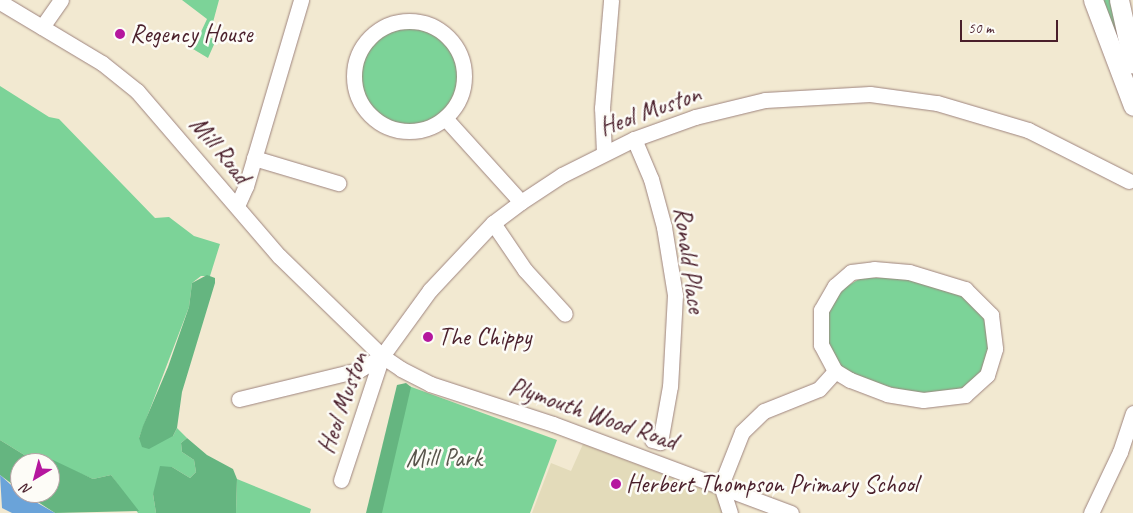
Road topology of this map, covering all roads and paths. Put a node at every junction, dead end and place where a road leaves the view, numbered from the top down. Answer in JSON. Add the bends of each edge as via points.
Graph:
{"nodes":[{"id":1,"x":61,"y":0,"type":"edge"},
{"id":2,"x":301,"y":0,"type":"edge"},
{"id":3,"x":611,"y":0,"type":"edge"},
{"id":4,"x":1093,"y":0,"type":"edge"},
{"id":5,"x":1119,"y":0,"type":"edge"},
{"id":6,"x":0,"y":2,"type":"edge"},
{"id":7,"x":42,"y":27,"type":"junction"},
{"id":8,"x":1133,"y":63,"type":"edge"},
{"id":9,"x":1133,"y":106,"type":"edge"},
{"id":10,"x":445,"y":118,"type":"junction"},
{"id":11,"x":634,"y":139,"type":"junction"},
{"id":12,"x":604,"y":153,"type":"junction"},
{"id":13,"x":254,"y":158,"type":"junction"},
{"id":14,"x":1129,"y":181,"type":"dead end"},
{"id":15,"x":338,"y":183,"type":"dead end"},
{"id":16,"x":521,"y":202,"type":"junction"},
{"id":17,"x":237,"y":206,"type":"junction"},
{"id":18,"x":493,"y":223,"type":"junction"},
{"id":19,"x":565,"y":314,"type":"dead end"},
{"id":20,"x":382,"y":356,"type":"junction"},
{"id":21,"x":835,"y":371,"type":"junction"},
{"id":22,"x":239,"y":399,"type":"dead end"},
{"id":23,"x":1133,"y":413,"type":"edge"},
{"id":24,"x":652,"y":440,"type":"dead end"},
{"id":25,"x":341,"y":480,"type":"dead end"},
{"id":26,"x":721,"y":485,"type":"junction"},
{"id":27,"x":1095,"y":511,"type":"edge"},
{"id":28,"x":730,"y":513,"type":"edge"},
{"id":29,"x":791,"y":513,"type":"edge"}],
"edges":[{"from":1,"to":7,"type":"street"},
{"from":2,"to":13,"type":"street"},
{"from":3,"to":12,"type":"street","via":[[602,108]]},
{"from":4,"to":9,"type":"street"},
{"from":5,"to":8,"type":"street"},
{"from":6,"to":7,"type":"street","name":"Mill Road"},
{"from":7,"to":17,"type":"street","name":"Mill Road","via":[[102,63],[137,92]]},
{"from":10,"to":10,"type":"street","via":[[431,127],[414,131],[396,130],[367,112],[358,97],[354,80],[355,62],[370,37],[388,25],[410,21],[424,23],[449,38],[458,50],[464,79],[462,93]]},
{"from":10,"to":16,"type":"street"},
{"from":11,"to":12,"type":"street","name":"Heol Muston"},
{"from":11,"to":14,"type":"street","name":"Heol Muston","via":[[695,117],[765,100],[870,94],[937,103],[1019,127],[1077,152]]},
{"from":11,"to":24,"type":"street","name":"Ronald Place","via":[[651,179],[664,227],[675,295],[670,386],[660,442]]},
{"from":12,"to":16,"type":"street","name":"Heol Muston"},
{"from":13,"to":15,"type":"street"},
{"from":13,"to":17,"type":"street"},
{"from":16,"to":18,"type":"street","name":"Heol Muston"},
{"from":17,"to":20,"type":"street","name":"Mill Road","via":[[278,256]]},
{"from":18,"to":19,"type":"street","via":[[525,270]]},
{"from":18,"to":20,"type":"street","name":"Heol Muston","via":[[430,290]]},
{"from":20,"to":22,"type":"street","via":[[359,370]]},
{"from":20,"to":25,"type":"street","name":"Heol Muston"},
{"from":20,"to":26,"type":"street","name":"Plymouth Wood Road","via":[[430,384]]},
{"from":21,"to":21,"type":"street","via":[[821,345],[821,310],[835,286],[851,272],[874,269],[936,278],[965,289],[991,315],[995,349],[987,375],[965,395],[944,400],[915,399],[888,394]]},
{"from":21,"to":26,"type":"street","via":[[819,389],[764,411],[751,421],[742,432]]},
{"from":23,"to":27,"type":"street"},
{"from":26,"to":28,"type":"street"},
{"from":26,"to":29,"type":"street","name":"Plymouth Wood Road"}]}
